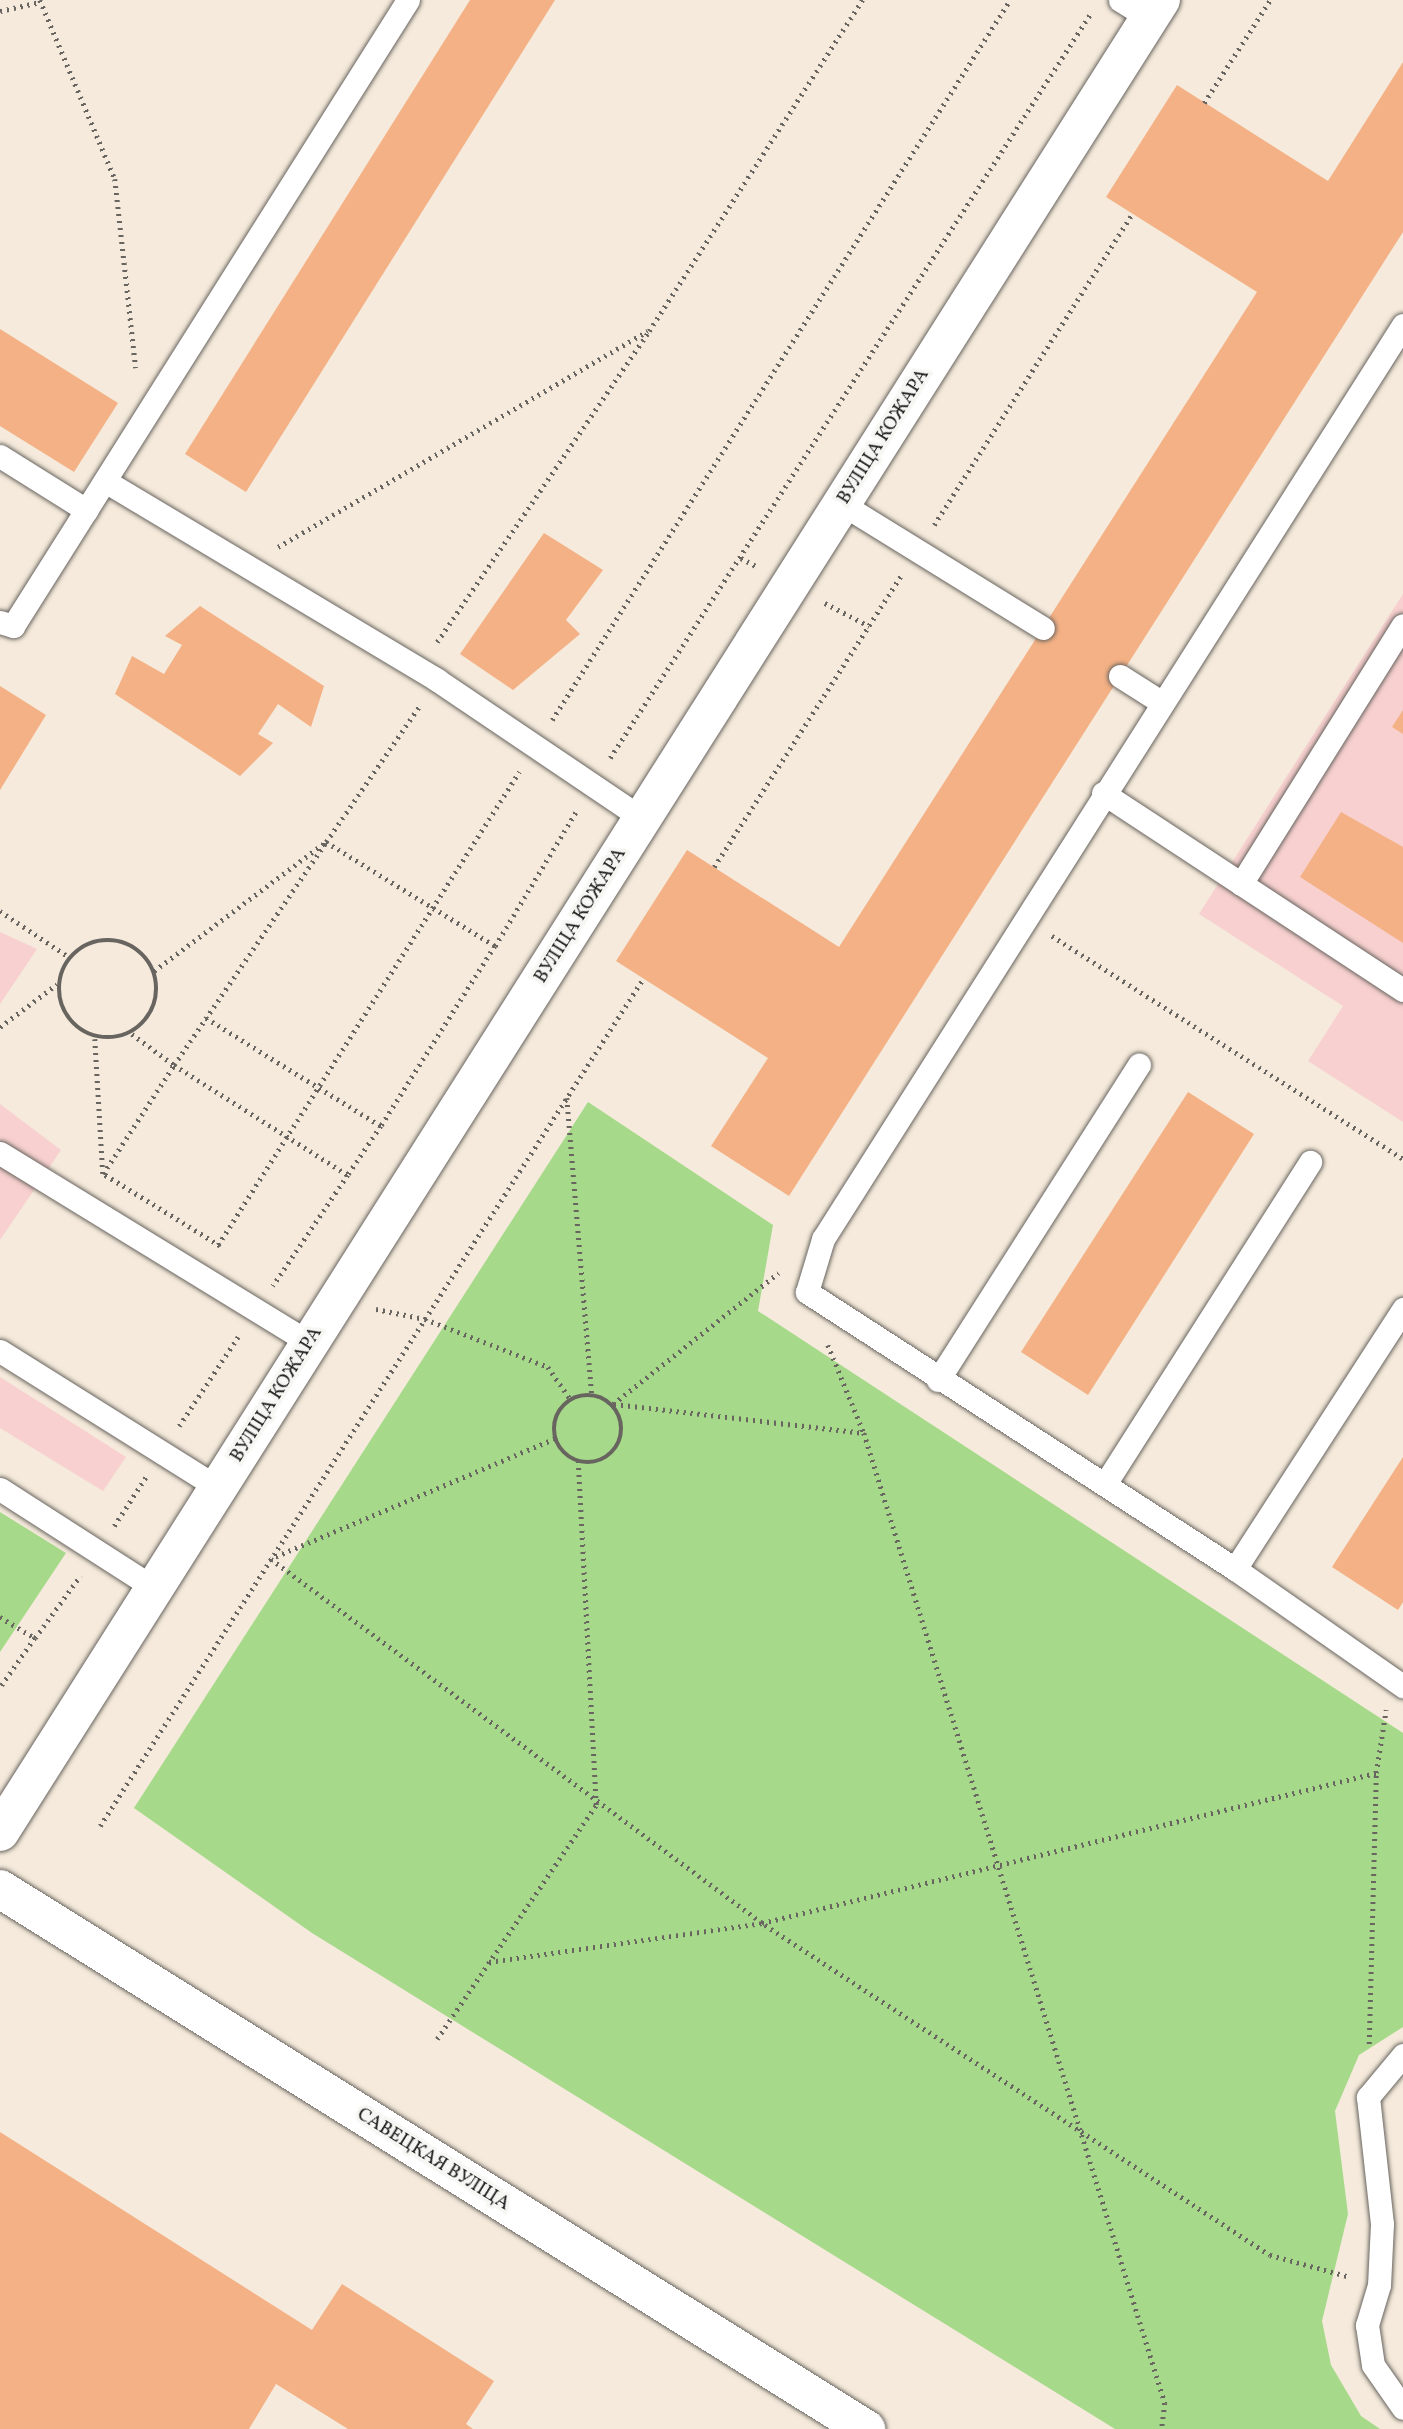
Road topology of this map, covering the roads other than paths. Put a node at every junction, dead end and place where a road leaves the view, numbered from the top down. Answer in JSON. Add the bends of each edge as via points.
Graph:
{"nodes":[{"id":1,"x":408,"y":0,"type":"edge"},
{"id":2,"x":1143,"y":6,"type":"edge"},
{"id":3,"x":1403,"y":325,"type":"edge"},
{"id":4,"x":0,"y":456,"type":"edge"},
{"id":5,"x":104,"y":481,"type":"junction"},
{"id":6,"x":842,"y":504,"type":"junction"},
{"id":7,"x":86,"y":510,"type":"junction"},
{"id":8,"x":0,"y":622,"type":"edge"},
{"id":9,"x":1403,"y":625,"type":"edge"},
{"id":10,"x":1043,"y":628,"type":"dead end"},
{"id":11,"x":1120,"y":676,"type":"dead end"},
{"id":12,"x":1161,"y":702,"type":"junction"},
{"id":13,"x":1103,"y":793,"type":"junction"},
{"id":14,"x":643,"y":819,"type":"junction"},
{"id":15,"x":1241,"y":884,"type":"junction"},
{"id":16,"x":1403,"y":989,"type":"edge"},
{"id":17,"x":1139,"y":1065,"type":"dead end"},
{"id":18,"x":0,"y":1153,"type":"edge"},
{"id":19,"x":1310,"y":1162,"type":"dead end"},
{"id":20,"x":1403,"y":1309,"type":"edge"},
{"id":21,"x":310,"y":1343,"type":"junction"},
{"id":22,"x":0,"y":1351,"type":"edge"},
{"id":23,"x":938,"y":1380,"type":"junction"},
{"id":24,"x":1105,"y":1484,"type":"junction"},
{"id":25,"x":218,"y":1488,"type":"junction"},
{"id":26,"x":0,"y":1489,"type":"edge"},
{"id":27,"x":1235,"y":1569,"type":"junction"},
{"id":28,"x":154,"y":1588,"type":"junction"},
{"id":29,"x":1400,"y":1684,"type":"edge"},
{"id":30,"x":0,"y":1832,"type":"edge"},
{"id":31,"x":0,"y":1889,"type":"edge"},
{"id":32,"x":1403,"y":2055,"type":"edge"},
{"id":33,"x":1403,"y":2408,"type":"edge"},
{"id":34,"x":866,"y":2429,"type":"edge"}],
"edges":[{"from":1,"to":5,"type":"lane"},
{"from":2,"to":6,"type":"main road","name":"ВУЛІЦА КОЖАРА"},
{"from":3,"to":12,"type":"lane"},
{"from":4,"to":7,"type":"lane"},
{"from":5,"to":7,"type":"lane"},
{"from":5,"to":14,"type":"lane","via":[[428,674]]},
{"from":6,"to":10,"type":"lane"},
{"from":6,"to":14,"type":"main road","name":"ВУЛІЦА КОЖАРА"},
{"from":7,"to":8,"type":"lane","via":[[13,626]]},
{"from":9,"to":15,"type":"lane"},
{"from":11,"to":12,"type":"lane"},
{"from":12,"to":13,"type":"lane"},
{"from":13,"to":15,"type":"lane"},
{"from":13,"to":23,"type":"lane","via":[[823,1238],[807,1292]]},
{"from":14,"to":21,"type":"main road","name":"ВУЛІЦА КОЖАРА"},
{"from":15,"to":16,"type":"lane"},
{"from":17,"to":23,"type":"lane"},
{"from":18,"to":21,"type":"lane"},
{"from":19,"to":24,"type":"lane"},
{"from":20,"to":27,"type":"lane"},
{"from":21,"to":25,"type":"main road","name":"ВУЛІЦА КОЖАРА"},
{"from":22,"to":25,"type":"lane"},
{"from":23,"to":24,"type":"lane"},
{"from":24,"to":27,"type":"lane"},
{"from":25,"to":28,"type":"main road","name":"ВУЛІЦА КОЖАРА"},
{"from":26,"to":28,"type":"lane"},
{"from":27,"to":29,"type":"lane"},
{"from":28,"to":30,"type":"main road","name":"ВУЛІЦА КОЖАРА"},
{"from":31,"to":34,"type":"main road","name":"САВЕЦКАЯ ВУЛІЦА"},
{"from":32,"to":33,"type":"lane","via":[[1368,2097],[1382,2224],[1379,2285],[1367,2325],[1373,2365]]}]}
